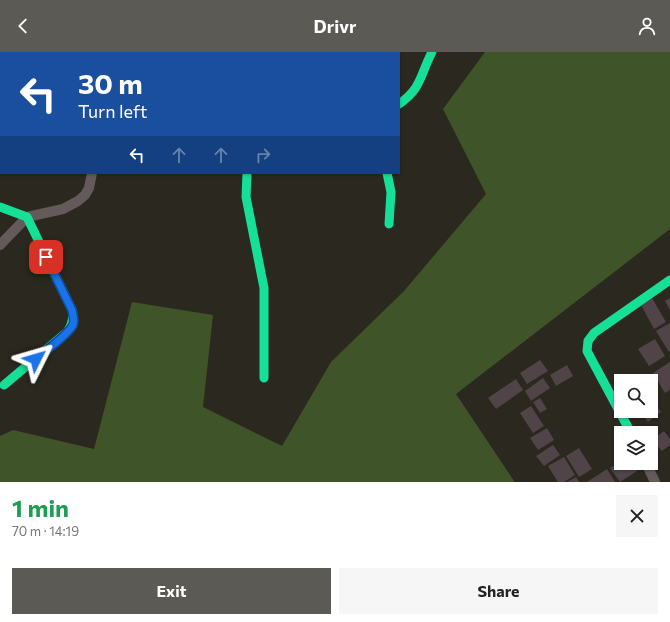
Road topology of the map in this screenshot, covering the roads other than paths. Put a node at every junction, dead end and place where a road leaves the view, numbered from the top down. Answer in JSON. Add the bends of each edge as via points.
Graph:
{"nodes":[{"id":1,"x":432,"y":52,"type":"edge"},
{"id":2,"x":400,"y":103,"type":"edge"},
{"id":3,"x":92,"y":174,"type":"edge"},
{"id":4,"x":247,"y":174,"type":"edge"},
{"id":5,"x":387,"y":174,"type":"edge"},
{"id":6,"x":0,"y":207,"type":"edge"},
{"id":7,"x":27,"y":217,"type":"junction"},
{"id":8,"x":388,"y":224,"type":"dead end"},
{"id":9,"x":0,"y":245,"type":"edge"},
{"id":10,"x":670,"y":280,"type":"edge"},
{"id":11,"x":264,"y":378,"type":"dead end"},
{"id":12,"x":4,"y":385,"type":"dead end"},
{"id":13,"x":627,"y":426,"type":"edge"},
{"id":14,"x":649,"y":470,"type":"edge"},
{"id":15,"x":655,"y":482,"type":"edge"}],
"edges":[{"from":1,"to":2,"type":"street","via":[[419,86]]},
{"from":3,"to":7,"type":"street","via":[[89,188],[78,201],[63,209]]},
{"from":4,"to":11,"type":"street","via":[[246,197],[264,288]]},
{"from":5,"to":8,"type":"street","via":[[392,199]]},
{"from":6,"to":7,"type":"street"},
{"from":7,"to":9,"type":"street"},
{"from":7,"to":12,"type":"street","via":[[74,318],[73,325],[67,332]]},
{"from":10,"to":13,"type":"street","via":[[588,338],[586,345],[590,357]]},
{"from":14,"to":15,"type":"street"}]}
